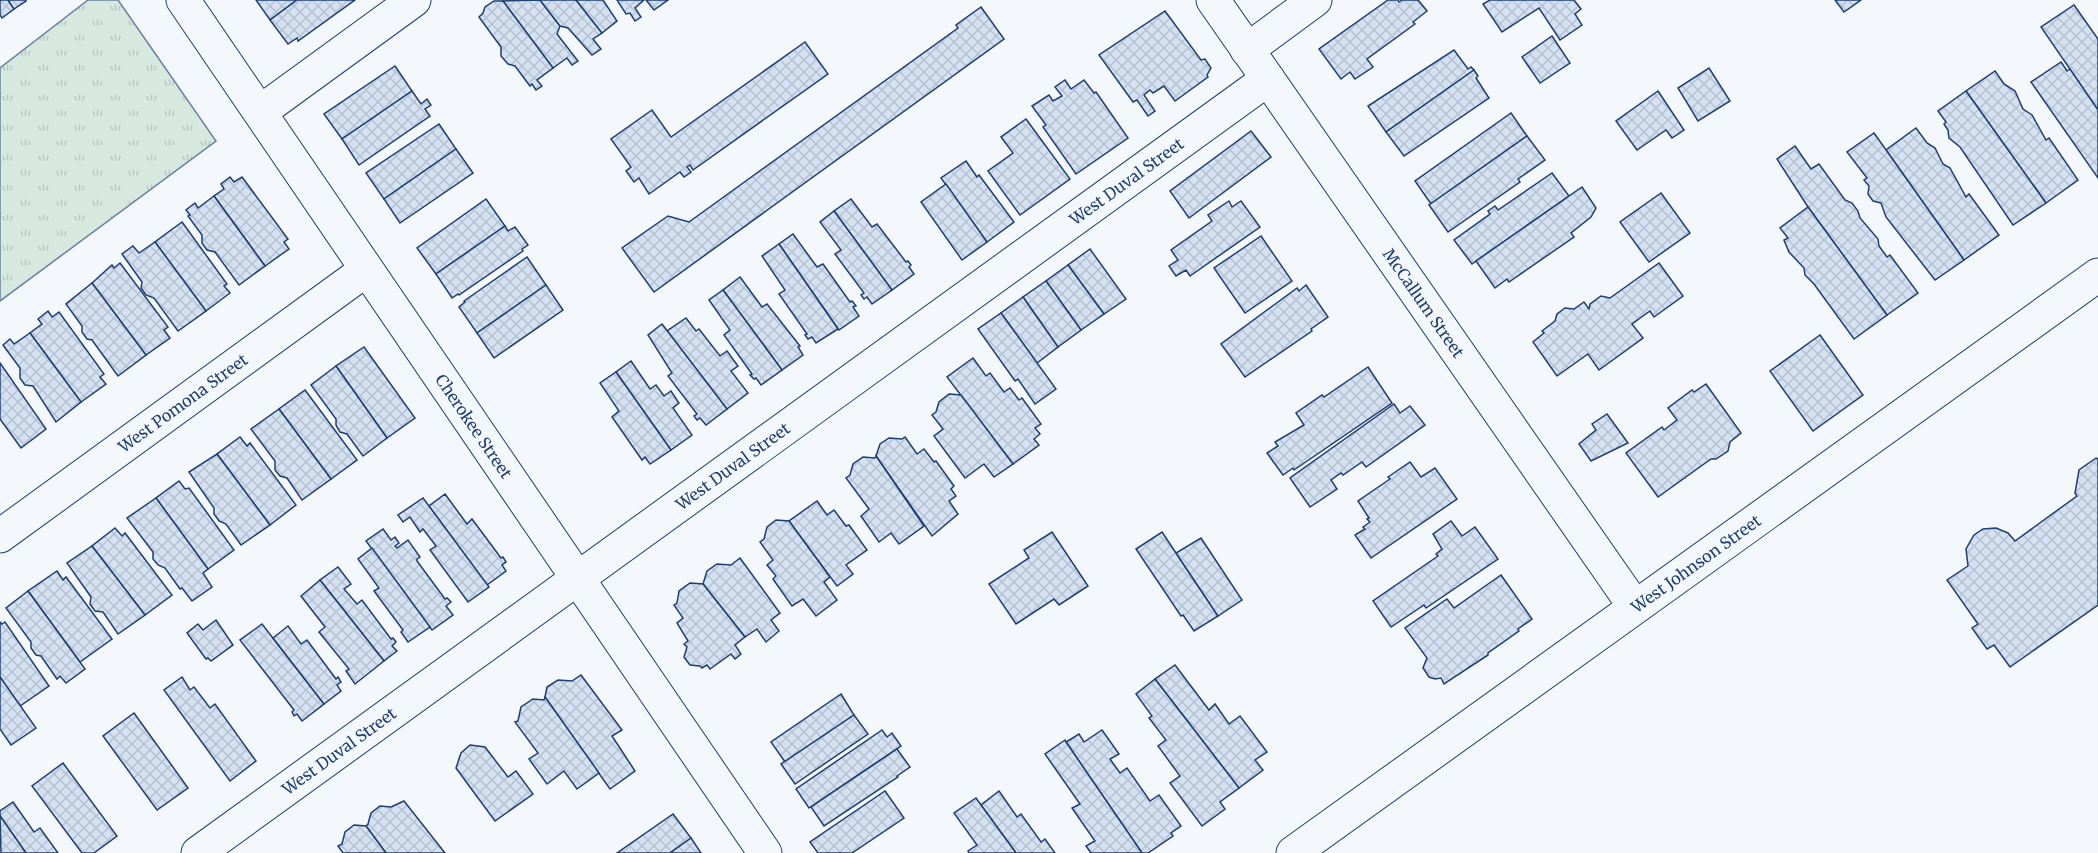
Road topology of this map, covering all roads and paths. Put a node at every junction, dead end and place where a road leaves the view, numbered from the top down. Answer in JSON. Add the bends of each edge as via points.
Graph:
{"nodes":[{"id":1,"x":183,"y":0,"type":"edge"},
{"id":2,"x":414,"y":0,"type":"edge"},
{"id":3,"x":1213,"y":0,"type":"edge"},
{"id":4,"x":1315,"y":0,"type":"edge"},
{"id":5,"x":1247,"y":50,"type":"junction"},
{"id":6,"x":1268,"y":79,"type":"junction"},
{"id":7,"x":260,"y":112,"type":"junction"},
{"id":8,"x":366,"y":270,"type":"junction"},
{"id":9,"x":2098,"y":274,"type":"edge"},
{"id":10,"x":0,"y":536,"type":"edge"},
{"id":11,"x":576,"y":578,"type":"junction"},
{"id":12,"x":1635,"y":607,"type":"junction"},
{"id":13,"x":198,"y":853,"type":"edge"},
{"id":14,"x":765,"y":853,"type":"edge"},
{"id":15,"x":1293,"y":853,"type":"edge"}],
"edges":[{"from":1,"to":7,"type":"street","name":"Cherokee Street"},
{"from":2,"to":7,"type":"street"},
{"from":3,"to":5,"type":"street","name":"McCallum Street"},
{"from":4,"to":5,"type":"street"},
{"from":5,"to":6,"type":"street","name":"McCallum Street"},
{"from":6,"to":11,"type":"street","name":"West Duval Street"},
{"from":6,"to":12,"type":"street","name":"McCallum Street"},
{"from":7,"to":8,"type":"street","name":"Cherokee Street"},
{"from":8,"to":10,"type":"street","name":"West Pomona Street"},
{"from":8,"to":11,"type":"street","name":"Cherokee Street"},
{"from":9,"to":12,"type":"street","name":"West Johnson Street"},
{"from":11,"to":13,"type":"street","name":"West Duval Street"},
{"from":11,"to":14,"type":"street","name":"Cherokee Street"},
{"from":12,"to":15,"type":"street","name":"West Johnson Street"}]}
